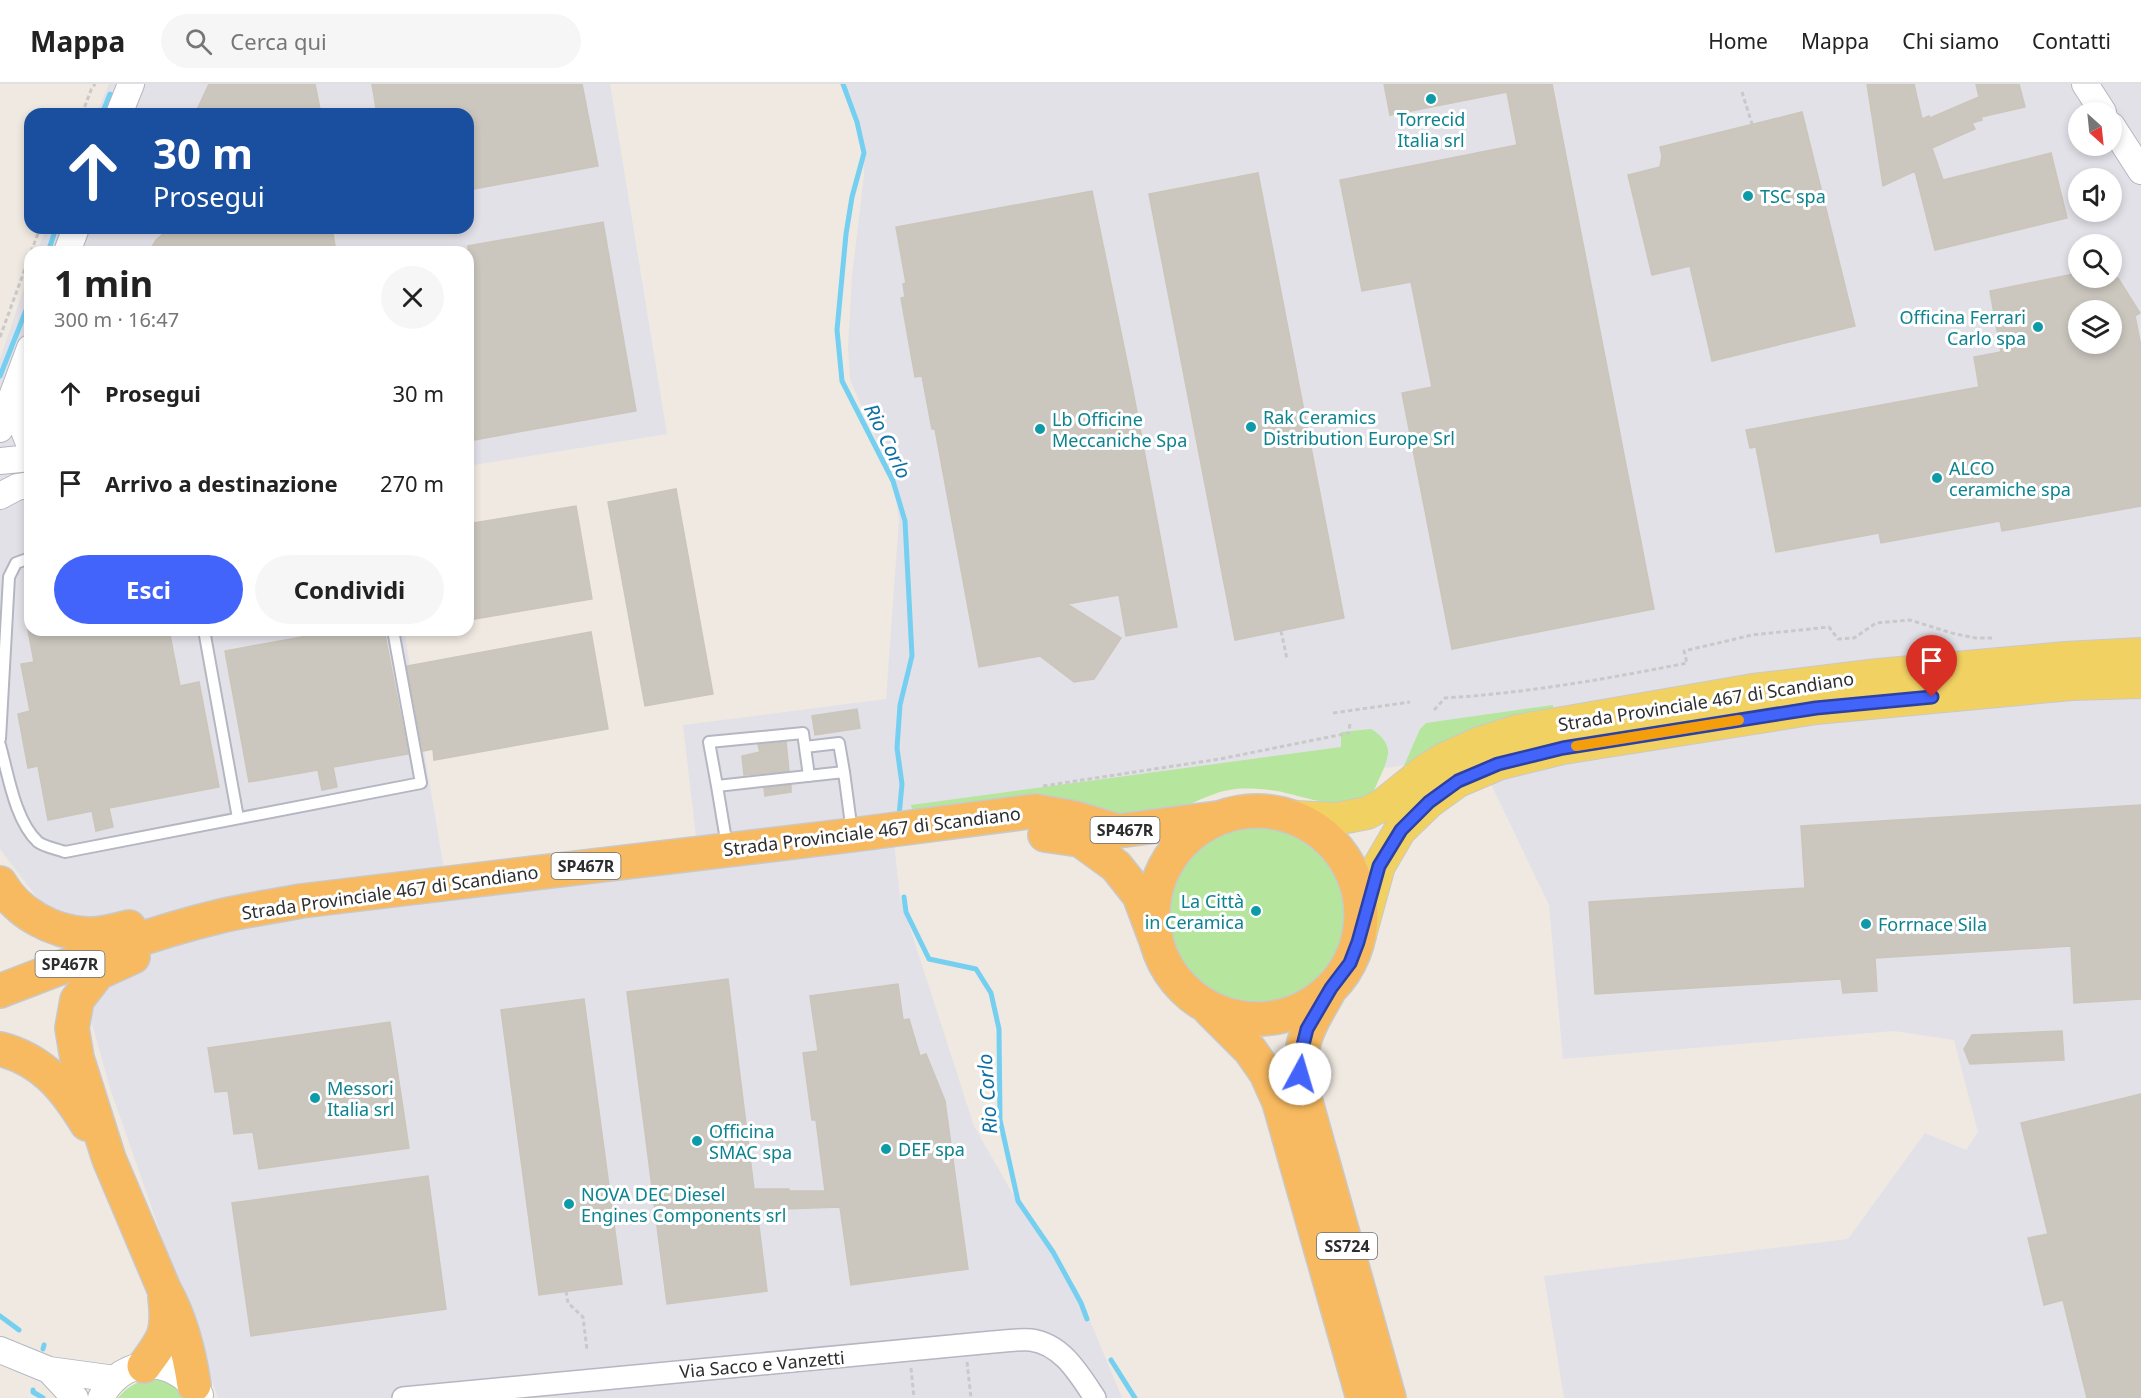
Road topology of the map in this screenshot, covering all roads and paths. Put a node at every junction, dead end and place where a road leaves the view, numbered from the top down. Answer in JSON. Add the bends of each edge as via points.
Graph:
{"nodes":[{"id":1,"x":95,"y":84,"type":"edge"},
{"id":2,"x":131,"y":84,"type":"edge"},
{"id":3,"x":2085,"y":84,"type":"edge"},
{"id":4,"x":1742,"y":92,"type":"dead end"},
{"id":5,"x":2097,"y":102,"type":"edge"},
{"id":6,"x":84,"y":108,"type":"edge"},
{"id":7,"x":121,"y":108,"type":"edge"},
{"id":8,"x":1752,"y":124,"type":"dead end"},
{"id":9,"x":2122,"y":142,"type":"edge"},
{"id":10,"x":2141,"y":171,"type":"edge"},
{"id":11,"x":24,"y":273,"type":"edge"},
{"id":12,"x":0,"y":337,"type":"edge"},
{"id":13,"x":24,"y":373,"type":"edge"},
{"id":14,"x":24,"y":409,"type":"edge"},
{"id":15,"x":0,"y":429,"type":"edge"},
{"id":16,"x":24,"y":430,"type":"edge"},
{"id":17,"x":24,"y":459,"type":"edge"},
{"id":18,"x":0,"y":461,"type":"edge"},
{"id":19,"x":24,"y":560,"type":"edge"},
{"id":20,"x":1281,"y":631,"type":"dead end"},
{"id":21,"x":205,"y":636,"type":"edge"},
{"id":22,"x":394,"y":636,"type":"edge"},
{"id":23,"x":1999,"y":638,"type":"dead end"},
{"id":24,"x":2141,"y":654,"type":"edge"},
{"id":25,"x":1287,"y":659,"type":"dead end"},
{"id":26,"x":2141,"y":682,"type":"edge"},
{"id":27,"x":1410,"y":702,"type":"dead end"},
{"id":28,"x":1434,"y":710,"type":"dead end"},
{"id":29,"x":1333,"y":713,"type":"dead end"},
{"id":30,"x":1350,"y":722,"type":"dead end"},
{"id":31,"x":0,"y":740,"type":"edge"},
{"id":32,"x":0,"y":745,"type":"edge"},
{"id":33,"x":805,"y":747,"type":"junction"},
{"id":34,"x":844,"y":772,"type":"junction"},
{"id":35,"x":809,"y":776,"type":"junction"},
{"id":36,"x":717,"y":786,"type":"junction"},
{"id":37,"x":1036,"y":810,"type":"junction"},
{"id":38,"x":1295,"y":817,"type":"junction"},
{"id":39,"x":238,"y":818,"type":"junction"},
{"id":40,"x":1217,"y":818,"type":"junction"},
{"id":41,"x":852,"y":835,"type":"junction"},
{"id":42,"x":727,"y":849,"type":"junction"},
{"id":43,"x":0,"y":883,"type":"edge"},
{"id":44,"x":351,"y":901,"type":"junction"},
{"id":45,"x":1358,"y":942,"type":"junction"},
{"id":46,"x":1156,"y":943,"type":"junction"},
{"id":47,"x":1331,"y":988,"type":"junction"},
{"id":48,"x":0,"y":991,"type":"edge"},
{"id":49,"x":1205,"y":1005,"type":"junction"},
{"id":50,"x":0,"y":1048,"type":"edge"},
{"id":51,"x":109,"y":1159,"type":"junction"},
{"id":52,"x":164,"y":1289,"type":"junction"},
{"id":53,"x":566,"y":1291,"type":"dead end"},
{"id":54,"x":0,"y":1350,"type":"edge"},
{"id":55,"x":587,"y":1350,"type":"dead end"},
{"id":56,"x":966,"y":1358,"type":"dead end"},
{"id":57,"x":910,"y":1363,"type":"dead end"},
{"id":58,"x":49,"y":1370,"type":"junction"},
{"id":59,"x":120,"y":1381,"type":"edge"},
{"id":60,"x":200,"y":1394,"type":"edge"},
{"id":61,"x":75,"y":1398,"type":"edge"},
{"id":62,"x":403,"y":1398,"type":"edge"},
{"id":63,"x":914,"y":1398,"type":"edge"},
{"id":64,"x":971,"y":1398,"type":"edge"},
{"id":65,"x":1095,"y":1398,"type":"edge"},
{"id":66,"x":1363,"y":1398,"type":"edge"},
{"id":67,"x":1389,"y":1398,"type":"edge"}],
"edges":[{"from":1,"to":6,"type":"path"},
{"from":2,"to":7,"type":"street"},
{"from":3,"to":5,"type":"street"},
{"from":4,"to":8,"type":"path"},
{"from":9,"to":10,"type":"street"},
{"from":11,"to":12,"type":"path"},
{"from":13,"to":15,"type":"street"},
{"from":14,"to":16,"type":"street","via":[[20,420]]},
{"from":17,"to":18,"type":"street"},
{"from":19,"to":31,"type":"lane","via":[[16,563],[9,577]]},
{"from":20,"to":25,"type":"path"},
{"from":21,"to":39,"type":"lane"},
{"from":22,"to":39,"type":"lane","via":[[422,783]]},
{"from":23,"to":28,"type":"path","via":[[1954,634],[1910,620],[1876,623],[1854,638],[1838,639],[1829,627],[1752,635],[1684,651],[1687,663],[1577,684],[1445,698]]},
{"from":24,"to":38,"type":"main road","name":"Strada Provinciale 467 di Scandiano","via":[[1878,675],[1753,690],[1517,731],[1446,758],[1366,813],[1336,819]]},
{"from":26,"to":45,"type":"main road","name":"Strada Provinciale 467 di Scandiano","via":[[2072,684],[1816,708],[1563,748],[1498,764],[1458,781],[1401,830],[1379,866]]},
{"from":27,"to":29,"type":"path"},
{"from":30,"to":37,"type":"path","via":[[1349,733],[1220,759]]},
{"from":32,"to":39,"type":"lane","via":[[13,795],[29,830],[40,844],[65,852]]},
{"from":33,"to":34,"type":"lane","via":[[839,742]]},
{"from":33,"to":35,"type":"lane"},
{"from":33,"to":36,"type":"lane","via":[[803,733],[709,742]]},
{"from":34,"to":35,"type":"lane"},
{"from":34,"to":41,"type":"lane"},
{"from":35,"to":36,"type":"lane"},
{"from":36,"to":42,"type":"lane"},
{"from":37,"to":40,"type":"highway","number":"SP467R","via":[[1118,831]]},
{"from":37,"to":41,"type":"highway","name":"Strada Provinciale 467 di Scandiano","number":"SP467R"},
{"from":37,"to":44,"type":"highway","name":"Strada Provinciale 467 di Scandiano","number":"SP467R"},
{"from":37,"to":46,"type":"highway","number":"SP467R","via":[[1116,866],[1139,895]]},
{"from":38,"to":40,"type":"highway","name":"Strada Provinciale 467 di Scandiano","via":[[1249,810]]},
{"from":38,"to":45,"type":"highway","name":"Strada Provinciale 467 di Scandiano","via":[[1320,831],[1342,853],[1355,879],[1362,910]]},
{"from":40,"to":46,"type":"highway","name":"Strada Provinciale 467 di Scandiano","via":[[1189,835],[1167,861],[1155,894]]},
{"from":41,"to":42,"type":"highway","name":"Strada Provinciale 467 di Scandiano","number":"SP467R"},
{"from":42,"to":44,"type":"highway","name":"Strada Provinciale 467 di Scandiano","number":"SP467R"},
{"from":43,"to":44,"type":"highway","via":[[26,912],[52,928],[88,934],[223,905],[326,890]]},
{"from":44,"to":48,"type":"highway","name":"Strada Provinciale 467 di Scandiano","number":"SP467R","via":[[302,901],[219,917],[141,939]]},
{"from":44,"to":51,"type":"highway","via":[[186,941],[141,954],[98,973],[77,1000],[72,1028],[77,1058]]},
{"from":45,"to":47,"type":"highway","name":"Strada Provinciale 467 di Scandiano","via":[[1350,963]]},
{"from":46,"to":49,"type":"highway","name":"Strada Provinciale 467 di Scandiano","via":[[1168,970]]},
{"from":47,"to":49,"type":"highway","name":"Strada Provinciale 467 di Scandiano","via":[[1311,1004],[1282,1016],[1253,1019]]},
{"from":47,"to":67,"type":"highway","number":"SS724","via":[[1307,1029],[1300,1074]]},
{"from":49,"to":66,"type":"highway","number":"SS724","via":[[1250,1050],[1279,1102]]},
{"from":50,"to":51,"type":"highway","via":[[42,1068],[69,1095]]},
{"from":51,"to":52,"type":"highway"},
{"from":52,"to":59,"type":"highway","via":[[167,1327],[160,1342]]},
{"from":52,"to":60,"type":"highway","via":[[176,1309]]},
{"from":53,"to":55,"type":"path","via":[[568,1303],[583,1317]]},
{"from":54,"to":58,"type":"street"},
{"from":56,"to":64,"type":"path"},
{"from":57,"to":63,"type":"path"},
{"from":58,"to":59,"type":"street"},
{"from":58,"to":61,"type":"street"},
{"from":59,"to":60,"type":"street","via":[[158,1366],[183,1376]]},
{"from":62,"to":65,"type":"street","name":"Via Sacco e Vanzetti","via":[[1031,1340],[1056,1348],[1078,1371]]}]}
